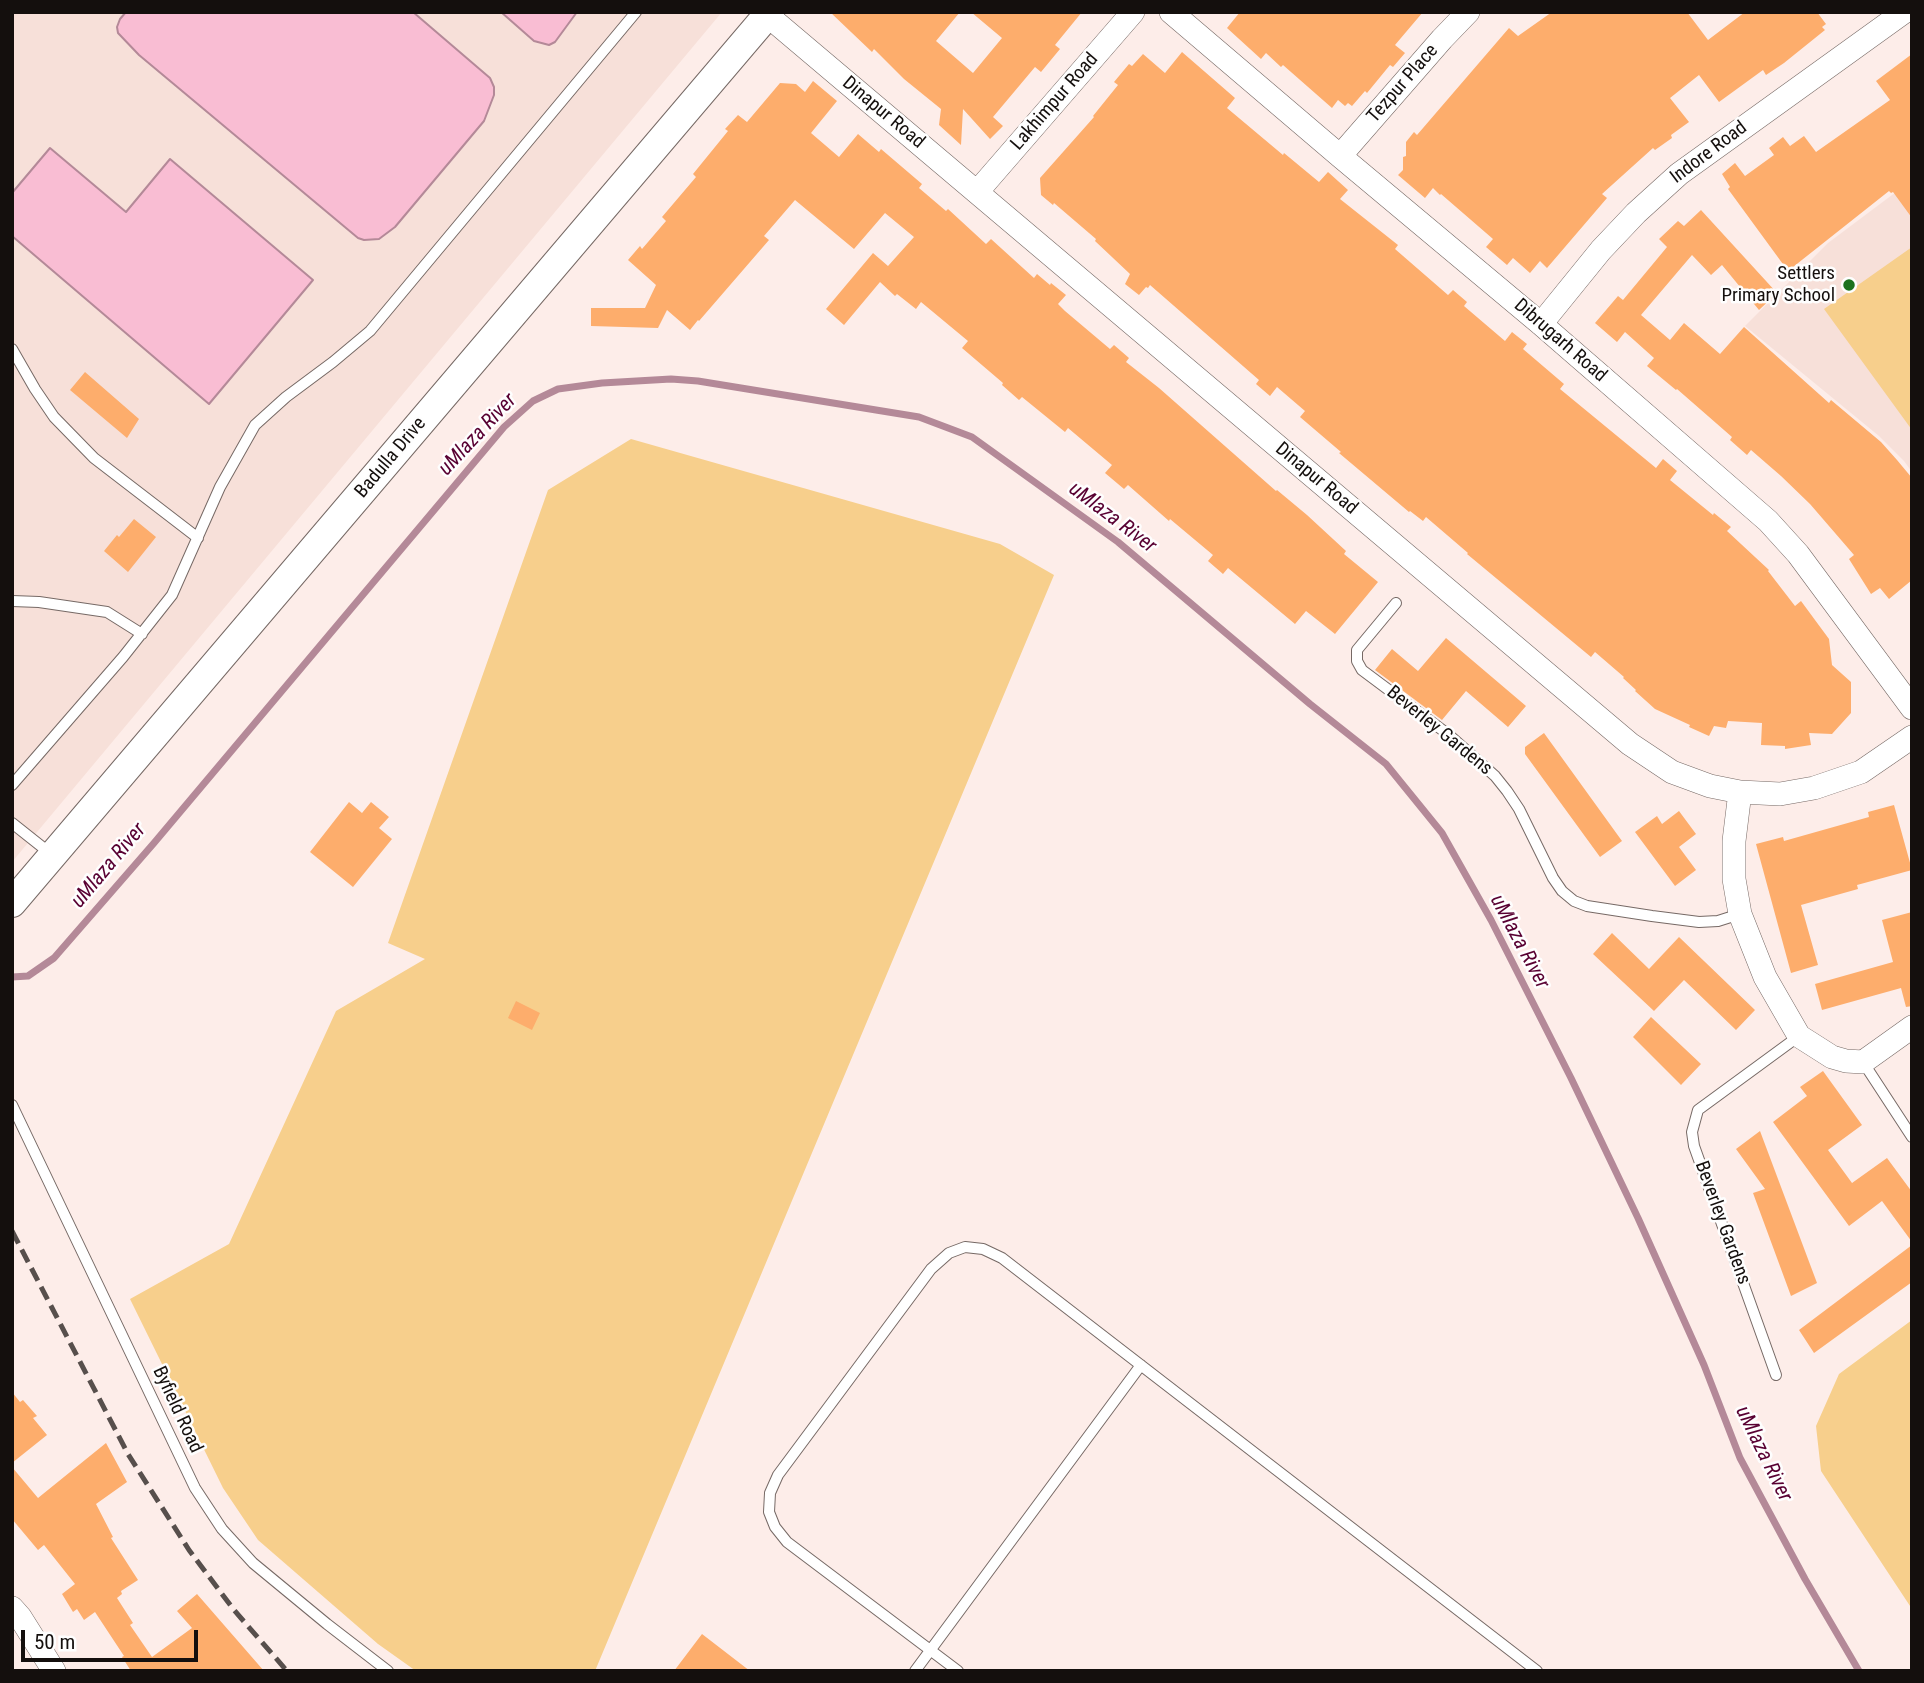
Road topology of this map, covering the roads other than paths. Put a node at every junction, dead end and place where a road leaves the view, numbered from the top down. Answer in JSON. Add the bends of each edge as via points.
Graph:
{"nodes":[{"id":1,"x":636,"y":12,"type":"edge"},
{"id":2,"x":1133,"y":12,"type":"edge"},
{"id":3,"x":1171,"y":12,"type":"edge"},
{"id":4,"x":1468,"y":12,"type":"edge"},
{"id":5,"x":1904,"y":12,"type":"edge"},
{"id":6,"x":767,"y":13,"type":"edge"},
{"id":7,"x":1340,"y":156,"type":"junction"},
{"id":8,"x":977,"y":192,"type":"junction"},
{"id":9,"x":1541,"y":324,"type":"junction"},
{"id":10,"x":12,"y":349,"type":"edge"},
{"id":11,"x":198,"y":538,"type":"junction"},
{"id":12,"x":12,"y":601,"type":"edge"},
{"id":13,"x":1395,"y":603,"type":"dead end"},
{"id":14,"x":142,"y":634,"type":"junction"},
{"id":15,"x":1912,"y":708,"type":"edge"},
{"id":16,"x":1912,"y":737,"type":"edge"},
{"id":17,"x":12,"y":785,"type":"edge"},
{"id":18,"x":1740,"y":792,"type":"junction"},
{"id":19,"x":12,"y":823,"type":"edge"},
{"id":20,"x":53,"y":855,"type":"junction"},
{"id":21,"x":12,"y":903,"type":"edge"},
{"id":22,"x":1740,"y":914,"type":"junction"},
{"id":23,"x":1912,"y":1027,"type":"edge"},
{"id":24,"x":1799,"y":1036,"type":"junction"},
{"id":25,"x":1863,"y":1062,"type":"junction"},
{"id":26,"x":12,"y":1105,"type":"edge"},
{"id":27,"x":1912,"y":1137,"type":"edge"},
{"id":28,"x":1141,"y":1365,"type":"junction"},
{"id":29,"x":1776,"y":1374,"type":"dead end"},
{"id":30,"x":12,"y":1608,"type":"edge"},
{"id":31,"x":931,"y":1650,"type":"junction"},
{"id":32,"x":54,"y":1671,"type":"edge"},
{"id":33,"x":388,"y":1671,"type":"edge"},
{"id":34,"x":915,"y":1671,"type":"edge"},
{"id":35,"x":958,"y":1671,"type":"edge"},
{"id":36,"x":1537,"y":1671,"type":"edge"}],
"edges":[{"from":1,"to":11,"type":"lane","via":[[379,321],[255,425]]},
{"from":2,"to":8,"type":"street","name":"Lakhimpur Road"},
{"from":3,"to":7,"type":"street","name":"Dibrugarh Road"},
{"from":4,"to":7,"type":"street","name":"Tezpur Place"},
{"from":5,"to":9,"type":"street","name":"Indore Road","via":[[1679,174],[1601,250]]},
{"from":6,"to":8,"type":"street","name":"Dinapur Road"},
{"from":6,"to":20,"type":"street","name":"Badulla Drive"},
{"from":7,"to":9,"type":"street","name":"Dibrugarh Road"},
{"from":8,"to":18,"type":"street","name":"Dinapur Road","via":[[1630,744],[1672,772]]},
{"from":9,"to":15,"type":"street","name":"Dibrugarh Road","via":[[1768,521],[1798,554]]},
{"from":10,"to":11,"type":"lane","via":[[54,417],[94,458]]},
{"from":11,"to":14,"type":"lane","via":[[172,595]]},
{"from":12,"to":14,"type":"lane","via":[[107,612]]},
{"from":13,"to":22,"type":"lane","name":"Beverley Gardens","via":[[1357,650],[1362,670],[1495,776],[1519,809],[1562,891],[1587,906],[1664,918],[1718,921]]},
{"from":14,"to":17,"type":"lane"},
{"from":16,"to":18,"type":"street","name":"Dinapur Road","via":[[1861,772],[1814,788],[1780,794]]},
{"from":18,"to":22,"type":"street","via":[[1734,879]]},
{"from":19,"to":20,"type":"lane"},
{"from":20,"to":21,"type":"street","name":"Badulla Drive"},
{"from":22,"to":24,"type":"street","via":[[1765,977]]},
{"from":23,"to":25,"type":"street"},
{"from":24,"to":25,"type":"street","via":[[1832,1057]]},
{"from":24,"to":29,"type":"lane","name":"Beverley Gardens","via":[[1698,1110],[1692,1132]]},
{"from":25,"to":27,"type":"lane"},
{"from":26,"to":33,"type":"lane","name":"Byfield Road","via":[[195,1488],[222,1529],[253,1563]]},
{"from":28,"to":31,"type":"lane"},
{"from":28,"to":31,"type":"lane","via":[[1002,1258],[965,1247],[949,1253],[931,1269],[778,1475],[769,1493],[769,1512],[788,1542]]},
{"from":28,"to":36,"type":"lane"},
{"from":30,"to":32,"type":"street"},
{"from":31,"to":34,"type":"lane"},
{"from":31,"to":35,"type":"lane"}]}
